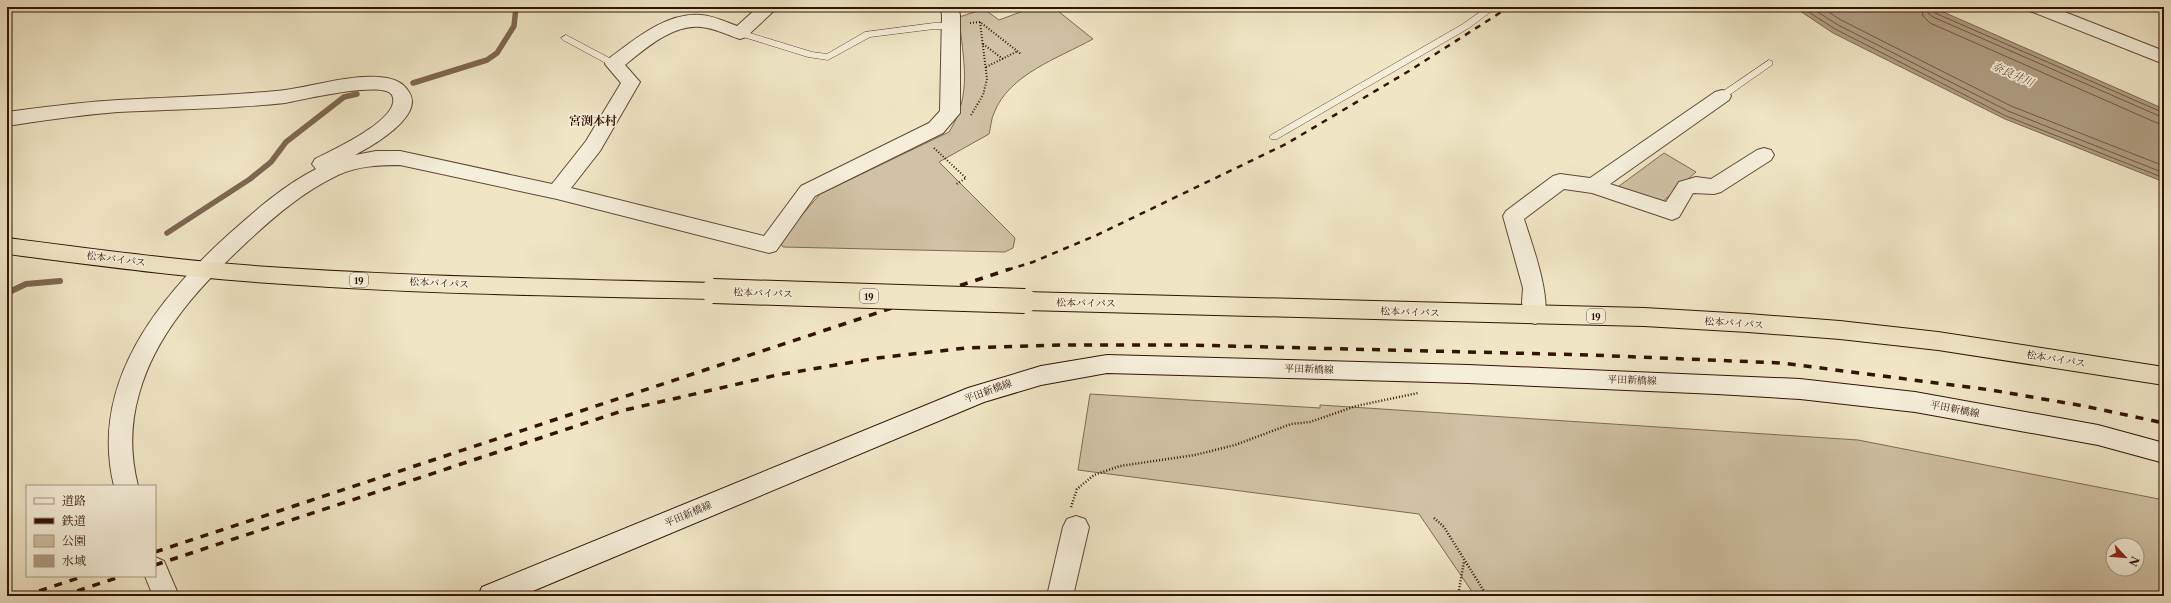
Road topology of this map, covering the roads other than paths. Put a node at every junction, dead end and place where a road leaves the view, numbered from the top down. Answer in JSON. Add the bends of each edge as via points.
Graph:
{"nodes":[{"id":1,"x":769,"y":7,"type":"edge"},
{"id":2,"x":1493,"y":7,"type":"edge"},
{"id":3,"x":2036,"y":7,"type":"edge"},
{"id":4,"x":950,"y":16,"type":"edge"},
{"id":5,"x":740,"y":33,"type":"junction"},
{"id":6,"x":566,"y":38,"type":"dead end"},
{"id":7,"x":2164,"y":58,"type":"edge"},
{"id":8,"x":1769,"y":63,"type":"dead end"},
{"id":9,"x":614,"y":64,"type":"junction"},
{"id":10,"x":1722,"y":96,"type":"joint"},
{"id":11,"x":7,"y":119,"type":"edge"},
{"id":12,"x":1274,"y":136,"type":"dead end"},
{"id":13,"x":1764,"y":155,"type":"dead end"},
{"id":14,"x":301,"y":185,"type":"junction"},
{"id":15,"x":1593,"y":186,"type":"junction"},
{"id":16,"x":558,"y":192,"type":"junction"},
{"id":17,"x":7,"y":246,"type":"edge"},
{"id":18,"x":204,"y":270,"type":"junction"},
{"id":19,"x":1535,"y":316,"type":"junction"},
{"id":20,"x":2164,"y":376,"type":"edge"},
{"id":21,"x":2164,"y":453,"type":"edge"},
{"id":22,"x":126,"y":485,"type":"edge"},
{"id":23,"x":1076,"y":527,"type":"road end"},
{"id":24,"x":156,"y":571,"type":"edge"},
{"id":25,"x":166,"y":596,"type":"edge"},
{"id":26,"x":491,"y":596,"type":"edge"},
{"id":27,"x":1060,"y":596,"type":"edge"}],
"edges":[{"from":1,"to":5,"type":"street"},
{"from":2,"to":12,"type":"lane","via":[[1466,26]]},
{"from":3,"to":7,"type":"street"},
{"from":4,"to":5,"type":"lane","via":[[934,26],[868,34],[828,57],[810,55]]},
{"from":4,"to":16,"type":"street","via":[[950,113],[927,142],[808,191],[769,245]]},
{"from":5,"to":9,"type":"street","via":[[700,20],[681,23],[653,35]]},
{"from":6,"to":9,"type":"lane"},
{"from":8,"to":10,"type":"lane"},
{"from":9,"to":16,"type":"street","via":[[631,82],[593,146]]},
{"from":10,"to":15,"type":"street"},
{"from":11,"to":14,"type":"street","via":[[90,108],[303,94],[361,83],[382,82],[397,89],[402,96],[402,109],[391,124],[309,172]]},
{"from":13,"to":15,"type":"street","via":[[1714,187],[1694,183],[1683,189],[1672,212]]},
{"from":14,"to":16,"type":"street","via":[[328,171],[368,159],[386,157]]},
{"from":14,"to":18,"type":"street","via":[[274,204]]},
{"from":15,"to":19,"type":"street","via":[[1560,181],[1513,216],[1534,288]]},
{"from":17,"to":18,"type":"highway","name":"松本バイパス","number":"19"},
{"from":18,"to":19,"type":"highway","name":"松本バイパス","number":"19","bridge":true,"via":[[504,286]]},
{"from":18,"to":22,"type":"street","via":[[171,308],[137,367],[126,398],[118,447]]},
{"from":19,"to":20,"type":"highway","name":"松本バイパス","number":"19","via":[[1644,317],[1840,330],[1938,341]]},
{"from":21,"to":26,"type":"street","name":"平田新橋線","via":[[2098,435],[1915,402],[1800,389],[1461,373],[1107,364],[1064,370],[1011,382],[976,395]]},
{"from":23,"to":27,"type":"street"},
{"from":24,"to":25,"type":"street"}]}
